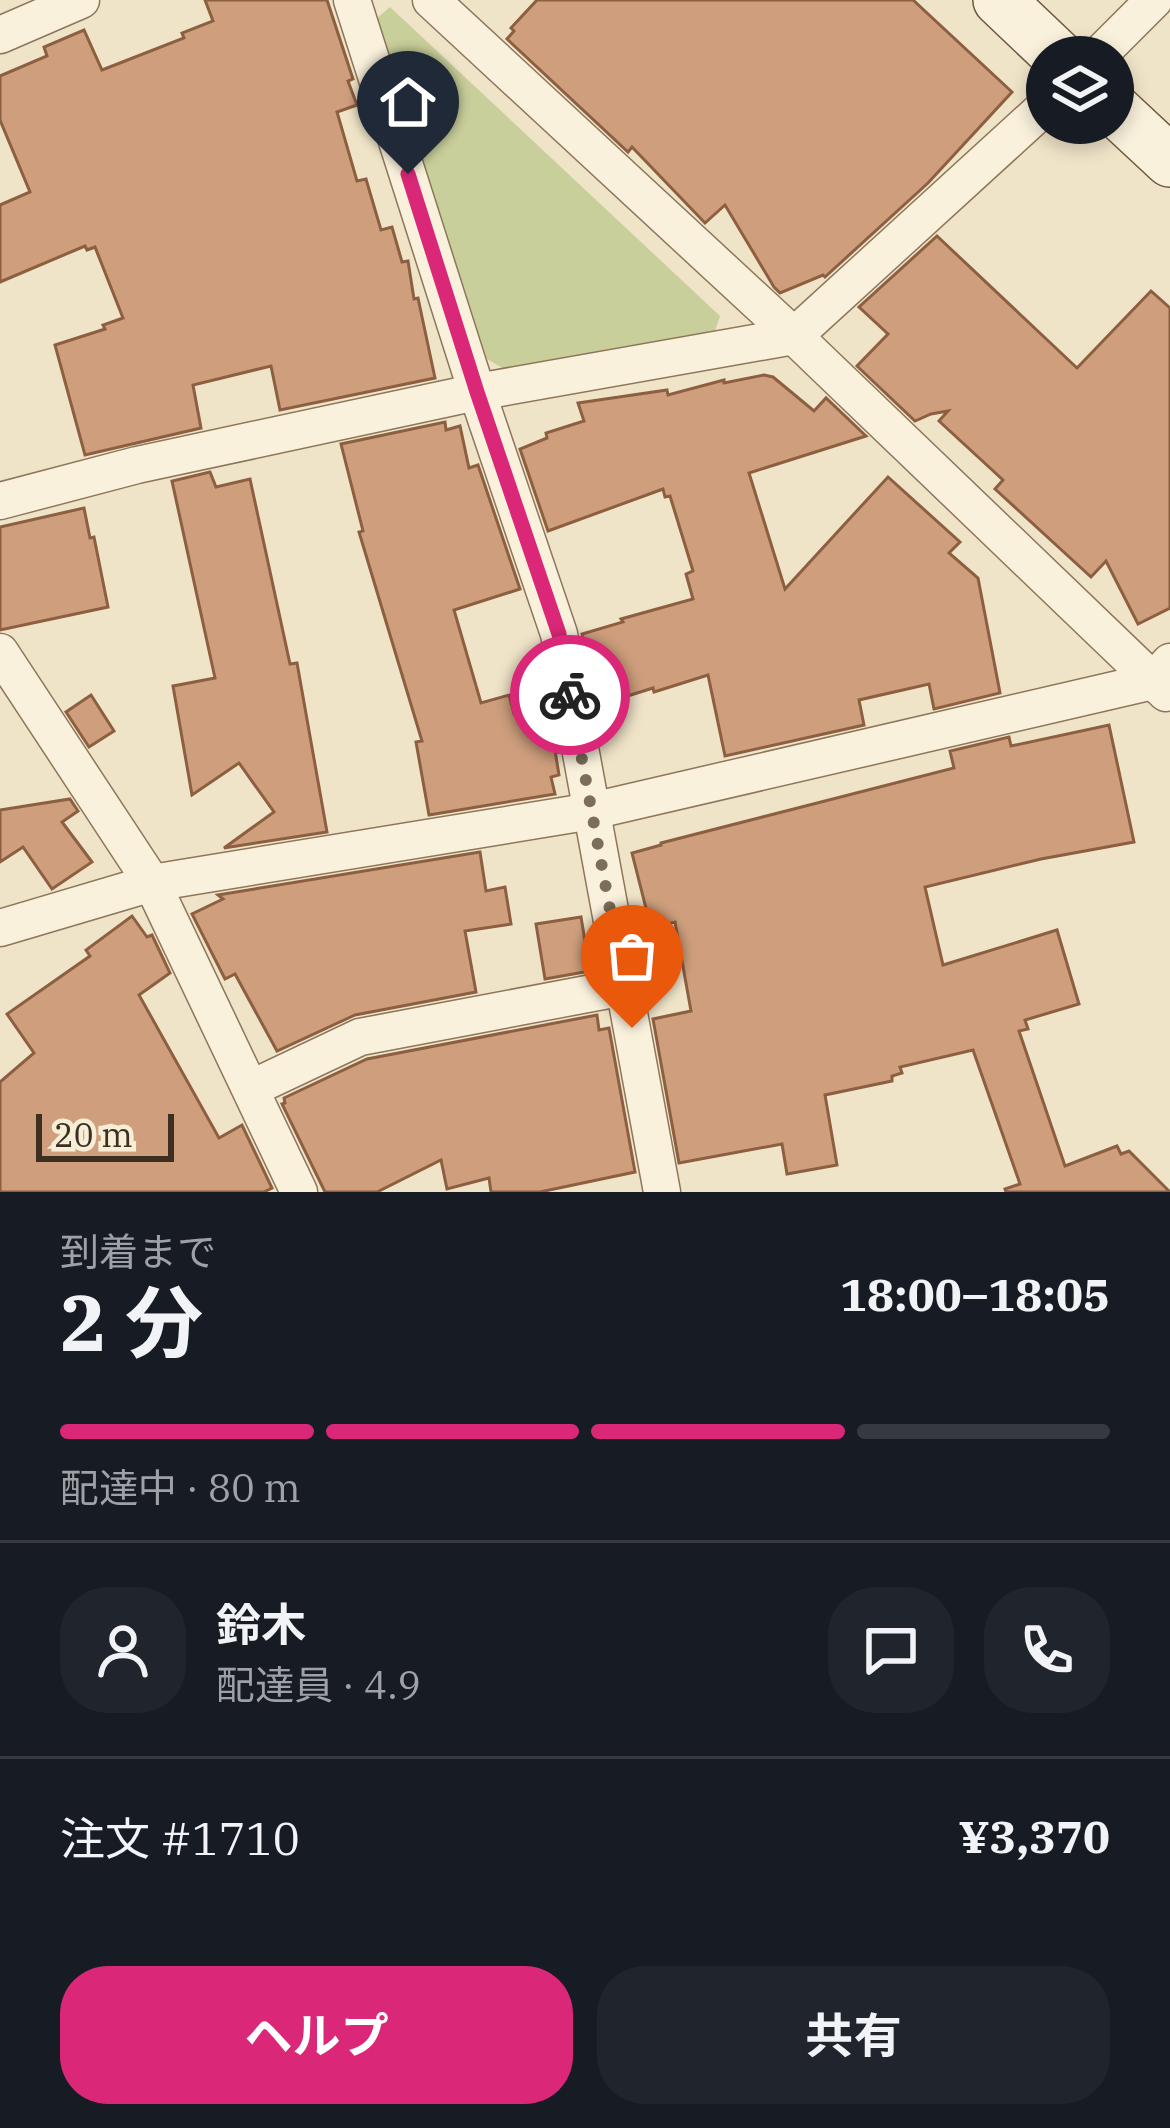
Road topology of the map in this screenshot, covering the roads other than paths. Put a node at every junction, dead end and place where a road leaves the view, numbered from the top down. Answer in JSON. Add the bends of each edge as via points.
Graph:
{"nodes":[{"id":1,"x":81,"y":0,"type":"edge"},
{"id":2,"x":352,"y":0,"type":"edge"},
{"id":3,"x":431,"y":0,"type":"edge"},
{"id":4,"x":999,"y":0,"type":"edge"},
{"id":5,"x":1154,"y":0,"type":"edge"},
{"id":6,"x":0,"y":35,"type":"edge"},
{"id":7,"x":1037,"y":36,"type":"edge"},
{"id":8,"x":1118,"y":36,"type":"edge"},
{"id":9,"x":1026,"y":124,"type":"edge"},
{"id":10,"x":1134,"y":127,"type":"edge"},
{"id":11,"x":1170,"y":161,"type":"edge"},
{"id":12,"x":794,"y":336,"type":"junction"},
{"id":13,"x":477,"y":392,"type":"junction"},
{"id":14,"x":0,"y":501,"type":"edge"},
{"id":15,"x":0,"y":652,"type":"edge"},
{"id":16,"x":1164,"y":680,"type":"edge"},
{"id":17,"x":592,"y":811,"type":"junction"},
{"id":18,"x":152,"y":884,"type":"junction"},
{"id":19,"x":0,"y":928,"type":"edge"},
{"id":20,"x":624,"y":987,"type":"junction"},
{"id":21,"x":252,"y":1088,"type":"junction"},
{"id":22,"x":299,"y":1192,"type":"edge"},
{"id":23,"x":662,"y":1192,"type":"edge"}],
"edges":[{"from":1,"to":6,"type":"street"},
{"from":2,"to":13,"type":"street"},
{"from":3,"to":12,"type":"street"},
{"from":4,"to":7,"type":"main road"},
{"from":5,"to":8,"type":"street"},
{"from":9,"to":12,"type":"street"},
{"from":10,"to":11,"type":"main road"},
{"from":12,"to":13,"type":"street"},
{"from":12,"to":16,"type":"street"},
{"from":13,"to":14,"type":"street"},
{"from":13,"to":17,"type":"street","via":[[559,634]]},
{"from":15,"to":18,"type":"street"},
{"from":16,"to":17,"type":"street"},
{"from":17,"to":18,"type":"street"},
{"from":17,"to":20,"type":"street"},
{"from":18,"to":19,"type":"street"},
{"from":18,"to":21,"type":"street"},
{"from":20,"to":21,"type":"street","via":[[360,1037]]},
{"from":20,"to":23,"type":"street"},
{"from":21,"to":22,"type":"street"}]}
